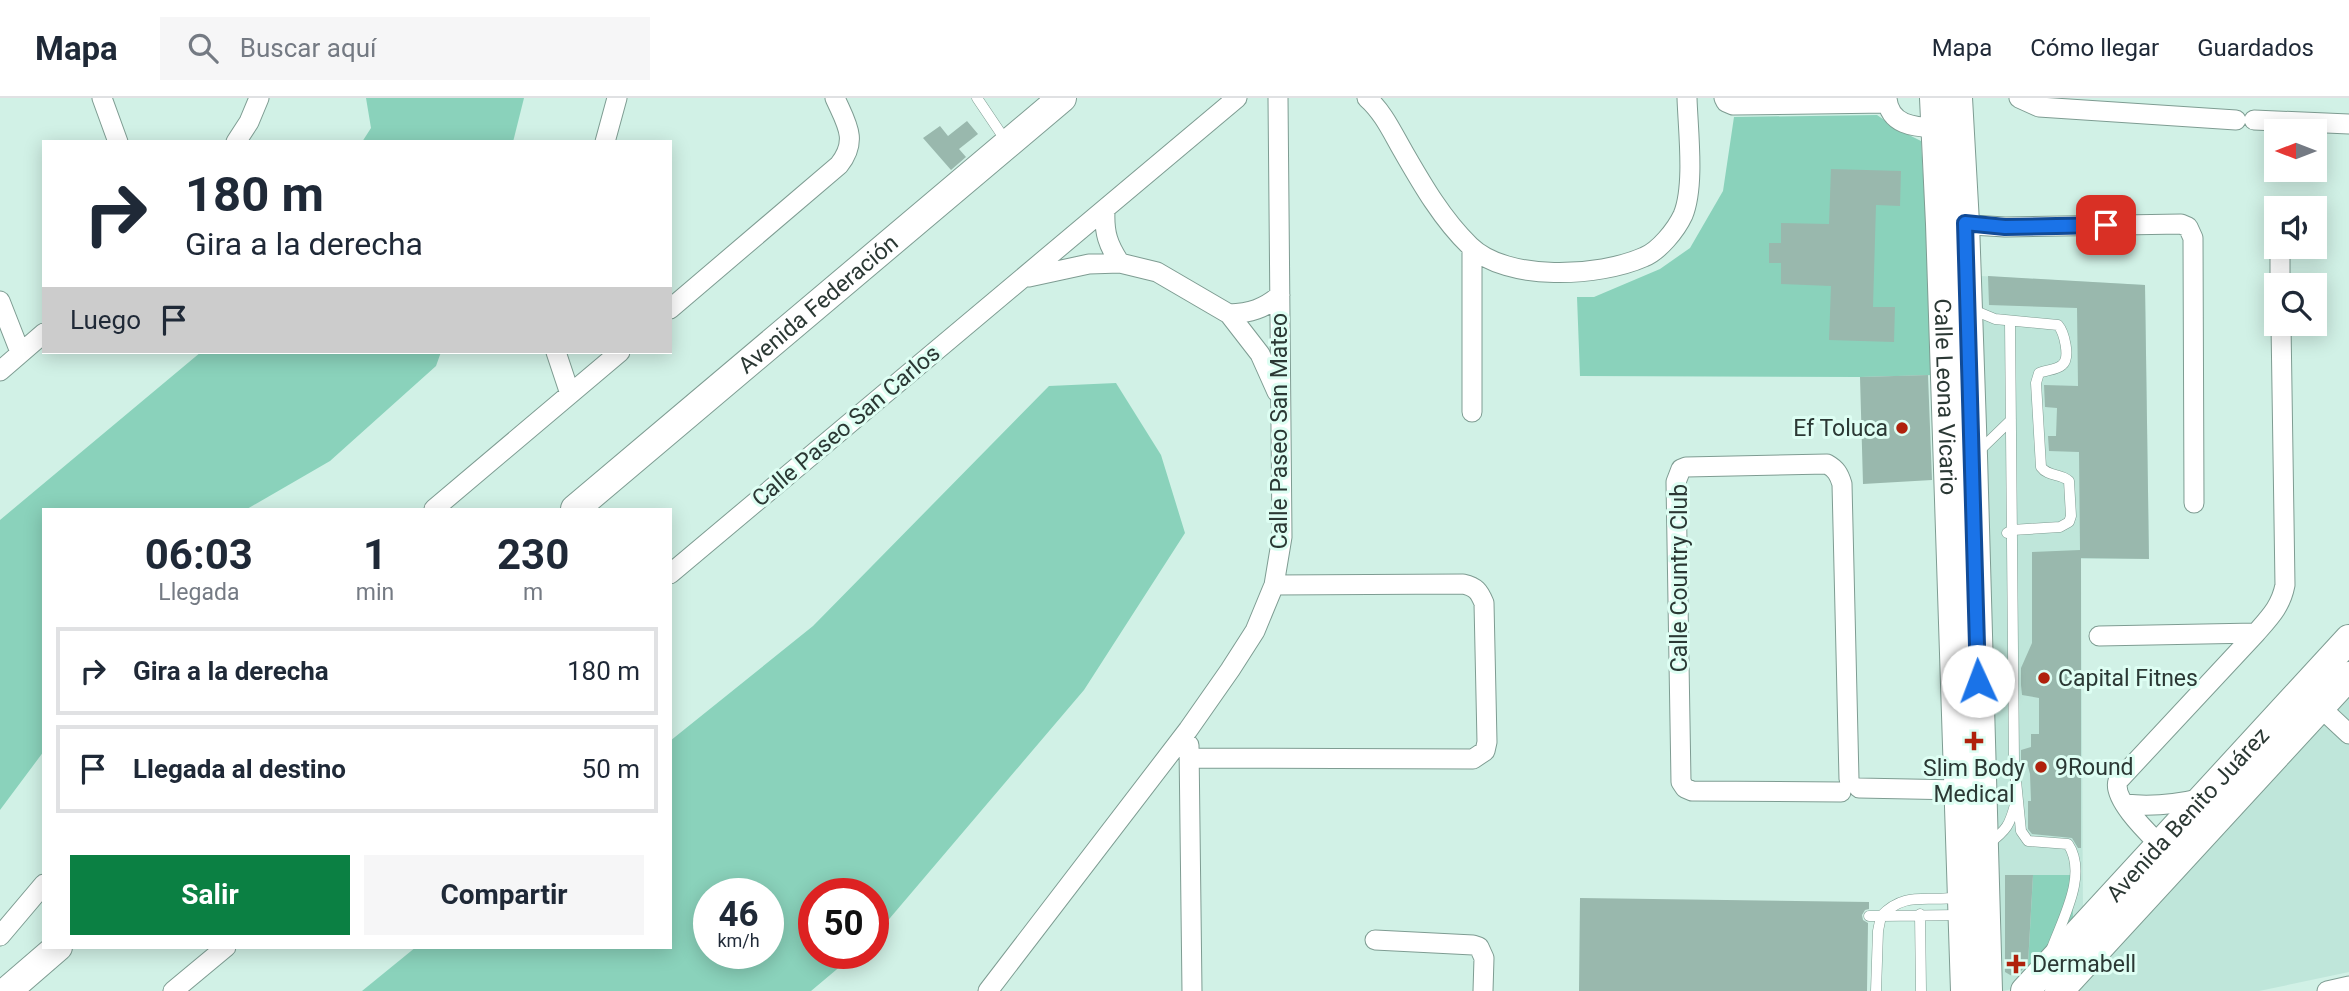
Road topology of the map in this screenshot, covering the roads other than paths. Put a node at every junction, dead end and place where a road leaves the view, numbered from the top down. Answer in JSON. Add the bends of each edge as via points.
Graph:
{"nodes":[{"id":1,"x":102,"y":98,"type":"edge"},
{"id":2,"x":259,"y":98,"type":"edge"},
{"id":3,"x":617,"y":98,"type":"edge"},
{"id":4,"x":835,"y":98,"type":"edge"},
{"id":5,"x":977,"y":98,"type":"edge"},
{"id":6,"x":1062,"y":98,"type":"edge"},
{"id":7,"x":1278,"y":98,"type":"edge"},
{"id":8,"x":1367,"y":98,"type":"edge"},
{"id":9,"x":1687,"y":98,"type":"edge"},
{"id":10,"x":1724,"y":98,"type":"edge"},
{"id":11,"x":1934,"y":98,"type":"edge"},
{"id":12,"x":1958,"y":98,"type":"edge"},
{"id":13,"x":2019,"y":98,"type":"edge"},
{"id":14,"x":1236,"y":99,"type":"edge"},
{"id":15,"x":1887,"y":101,"type":"edge"},
{"id":16,"x":2349,"y":124,"type":"edge"},
{"id":17,"x":1935,"y":128,"type":"junction"},
{"id":18,"x":117,"y":140,"type":"edge"},
{"id":19,"x":237,"y":140,"type":"edge"},
{"id":20,"x":606,"y":140,"type":"edge"},
{"id":21,"x":1008,"y":144,"type":"junction"},
{"id":22,"x":1105,"y":211,"type":"junction"},
{"id":23,"x":1953,"y":224,"type":"junction"},
{"id":24,"x":1472,"y":248,"type":"junction"},
{"id":25,"x":1120,"y":263,"type":"junction"},
{"id":26,"x":1021,"y":279,"type":"junction"},
{"id":27,"x":1280,"y":295,"type":"junction"},
{"id":28,"x":0,"y":301,"type":"edge"},
{"id":29,"x":672,"y":307,"type":"edge"},
{"id":30,"x":1967,"y":307,"type":"junction"},
{"id":31,"x":1229,"y":314,"type":"junction"},
{"id":32,"x":2011,"y":322,"type":"junction"},
{"id":33,"x":42,"y":335,"type":"edge"},
{"id":34,"x":2281,"y":336,"type":"edge"},
{"id":35,"x":20,"y":352,"type":"junction"},
{"id":36,"x":557,"y":354,"type":"edge"},
{"id":37,"x":618,"y":354,"type":"edge"},
{"id":38,"x":0,"y":371,"type":"edge"},
{"id":39,"x":570,"y":394,"type":"junction"},
{"id":40,"x":1281,"y":400,"type":"junction"},
{"id":41,"x":1472,"y":412,"type":"dead end"},
{"id":42,"x":2011,"y":420,"type":"junction"},
{"id":43,"x":1973,"y":456,"type":"junction"},
{"id":44,"x":2194,"y":503,"type":"dead end"},
{"id":45,"x":435,"y":508,"type":"edge"},
{"id":46,"x":576,"y":508,"type":"edge"},
{"id":47,"x":2012,"y":530,"type":"junction"},
{"id":48,"x":1963,"y":542,"type":"junction"},
{"id":49,"x":672,"y":572,"type":"edge"},
{"id":50,"x":2006,"y":582,"type":"dead end"},
{"id":51,"x":1275,"y":585,"type":"junction"},
{"id":52,"x":2256,"y":633,"type":"junction"},
{"id":53,"x":2099,"y":636,"type":"dead end"},
{"id":54,"x":2349,"y":639,"type":"edge"},
{"id":55,"x":2349,"y":676,"type":"edge"},
{"id":56,"x":2320,"y":707,"type":"junction"},
{"id":57,"x":1188,"y":730,"type":"junction"},
{"id":58,"x":2349,"y":734,"type":"edge"},
{"id":59,"x":1191,"y":758,"type":"junction"},
{"id":60,"x":1850,"y":786,"type":"junction"},
{"id":61,"x":1960,"y":790,"type":"junction"},
{"id":62,"x":2018,"y":794,"type":"junction"},
{"id":63,"x":2203,"y":798,"type":"junction"},
{"id":64,"x":2125,"y":804,"type":"junction"},
{"id":65,"x":2159,"y":844,"type":"junction"},
{"id":66,"x":1983,"y":847,"type":"junction"},
{"id":67,"x":42,"y":886,"type":"edge"},
{"id":68,"x":1963,"y":906,"type":"junction"},
{"id":69,"x":1920,"y":914,"type":"junction"},
{"id":70,"x":1869,"y":916,"type":"dead end"},
{"id":71,"x":1881,"y":916,"type":"junction"},
{"id":72,"x":0,"y":936,"type":"edge"},
{"id":73,"x":1375,"y":940,"type":"dead end"},
{"id":74,"x":56,"y":949,"type":"edge"},
{"id":75,"x":224,"y":949,"type":"edge"},
{"id":76,"x":2052,"y":979,"type":"edge"},
{"id":77,"x":2349,"y":986,"type":"edge"},
{"id":78,"x":7,"y":991,"type":"edge"},
{"id":79,"x":173,"y":991,"type":"edge"},
{"id":80,"x":988,"y":991,"type":"edge"},
{"id":81,"x":1192,"y":991,"type":"edge"},
{"id":82,"x":1483,"y":991,"type":"edge"},
{"id":83,"x":1877,"y":991,"type":"edge"},
{"id":84,"x":1921,"y":991,"type":"edge"},
{"id":85,"x":1965,"y":991,"type":"edge"},
{"id":86,"x":1988,"y":991,"type":"edge"},
{"id":87,"x":2025,"y":991,"type":"edge"},
{"id":88,"x":2327,"y":991,"type":"edge"}],
"edges":[{"from":1,"to":18,"type":"street"},
{"from":2,"to":19,"type":"street"},
{"from":3,"to":20,"type":"street"},
{"from":4,"to":29,"type":"street","via":[[849,129],[848,154]]},
{"from":5,"to":21,"type":"lane"},
{"from":6,"to":21,"type":"main road","name":"Avenida Federación"},
{"from":7,"to":27,"type":"street","name":"Calle Paseo San Mateo"},
{"from":8,"to":24,"type":"street","via":[[1448,223]]},
{"from":9,"to":24,"type":"street","via":[[1689,192],[1683,215],[1671,234],[1646,257],[1613,267],[1567,272],[1525,270],[1492,262]]},
{"from":10,"to":15,"type":"street","via":[[1733,105]]},
{"from":11,"to":17,"type":"main road","name":"Calle Leona Vicario"},
{"from":12,"to":23,"type":"main road","name":"Calle Leona Vicario"},
{"from":13,"to":16,"type":"street","via":[[2039,107]]},
{"from":14,"to":22,"type":"street","name":"Calle Paseo San Carlos"},
{"from":15,"to":17,"type":"street","via":[[1900,122]]},
{"from":17,"to":23,"type":"main road","name":"Calle Leona Vicario"},
{"from":21,"to":46,"type":"main road","name":"Avenida Federación"},
{"from":22,"to":25,"type":"street","via":[[1108,246]]},
{"from":22,"to":26,"type":"street","name":"Calle Paseo San Carlos"},
{"from":23,"to":30,"type":"main road","name":"Calle Leona Vicario"},
{"from":23,"to":44,"type":"street","via":[[2188,227],[2193,239]]},
{"from":23,"to":48,"type":"main road","name":"Calle Leona Vicario"},
{"from":24,"to":41,"type":"street"},
{"from":25,"to":26,"type":"street","name":"Calle Paseo San Carlos","via":[[1089,264]]},
{"from":25,"to":31,"type":"street","name":"Calle Paseo San Carlos","via":[[1157,272]]},
{"from":26,"to":49,"type":"street","name":"Calle Paseo San Carlos"},
{"from":27,"to":31,"type":"street","via":[[1258,310]]},
{"from":27,"to":40,"type":"street","name":"Calle Paseo San Mateo"},
{"from":28,"to":35,"type":"street"},
{"from":30,"to":32,"type":"lane"},
{"from":30,"to":43,"type":"main road","name":"Calle Leona Vicario"},
{"from":31,"to":40,"type":"street","name":"Calle Paseo San Carlos","via":[[1260,354]]},
{"from":32,"to":42,"type":"lane"},
{"from":32,"to":47,"type":"lane","via":[[2055,324],[2063,331],[2066,360],[2039,373],[2037,396],[2041,467],[2069,481],[2071,506],[2064,526]]},
{"from":33,"to":35,"type":"street"},
{"from":34,"to":52,"type":"street","via":[[2285,585],[2276,611]]},
{"from":35,"to":38,"type":"street"},
{"from":36,"to":39,"type":"street"},
{"from":37,"to":39,"type":"street"},
{"from":39,"to":45,"type":"street"},
{"from":40,"to":51,"type":"street","name":"Calle Paseo San Mateo","via":[[1282,537]]},
{"from":42,"to":43,"type":"lane"},
{"from":42,"to":47,"type":"lane"},
{"from":43,"to":48,"type":"main road","name":"Calle Leona Vicario"},
{"from":47,"to":50,"type":"lane","via":[[2005,537]]},
{"from":47,"to":62,"type":"lane"},
{"from":48,"to":61,"type":"main road","name":"Calle Leona Vicario"},
{"from":48,"to":66,"type":"main road","name":"Calle Leona Vicario"},
{"from":51,"to":57,"type":"street","name":"Calle Paseo San Mateo","via":[[1255,631]]},
{"from":51,"to":59,"type":"street","via":[[1463,583],[1479,591],[1484,603],[1485,751],[1474,759]]},
{"from":52,"to":53,"type":"street"},
{"from":52,"to":64,"type":"street","via":[[2118,781],[2116,790]]},
{"from":54,"to":63,"type":"main road","name":"Avenida Benito Juárez"},
{"from":55,"to":56,"type":"main road","name":"Avenida Benito Juárez"},
{"from":56,"to":58,"type":"street"},
{"from":56,"to":76,"type":"main road","name":"Avenida Benito Juárez"},
{"from":57,"to":59,"type":"street"},
{"from":57,"to":80,"type":"street"},
{"from":59,"to":81,"type":"street"},
{"from":60,"to":60,"type":"street","name":"Calle Country Club","via":[[1839,475],[1826,464],[1686,467],[1676,482],[1681,782],[1692,791]]},
{"from":60,"to":61,"type":"street","name":"Calle Country Club"},
{"from":61,"to":68,"type":"main road","name":"Calle Leona Vicario"},
{"from":62,"to":66,"type":"lane","via":[[2010,824]]},
{"from":62,"to":76,"type":"lane","via":[[2025,839],[2068,844],[2075,869]]},
{"from":63,"to":64,"type":"street","via":[[2172,804]]},
{"from":63,"to":65,"type":"main road","name":"Avenida Benito Juárez"},
{"from":64,"to":65,"type":"street"},
{"from":65,"to":76,"type":"main road","name":"Avenida Benito Juárez"},
{"from":66,"to":86,"type":"main road","name":"Calle Leona Vicario"},
{"from":67,"to":72,"type":"street"},
{"from":68,"to":69,"type":"lane"},
{"from":68,"to":71,"type":"lane","via":[[1948,899],[1906,899]]},
{"from":68,"to":85,"type":"main road","name":"Calle Leona Vicario"},
{"from":69,"to":71,"type":"lane"},
{"from":69,"to":84,"type":"lane"},
{"from":70,"to":71,"type":"lane"},
{"from":71,"to":83,"type":"lane"},
{"from":73,"to":82,"type":"street","via":[[1479,947],[1484,958]]},
{"from":74,"to":78,"type":"main road"},
{"from":75,"to":79,"type":"street"},
{"from":76,"to":87,"type":"main road","name":"Avenida Benito Juárez"},
{"from":77,"to":88,"type":"street"}]}
